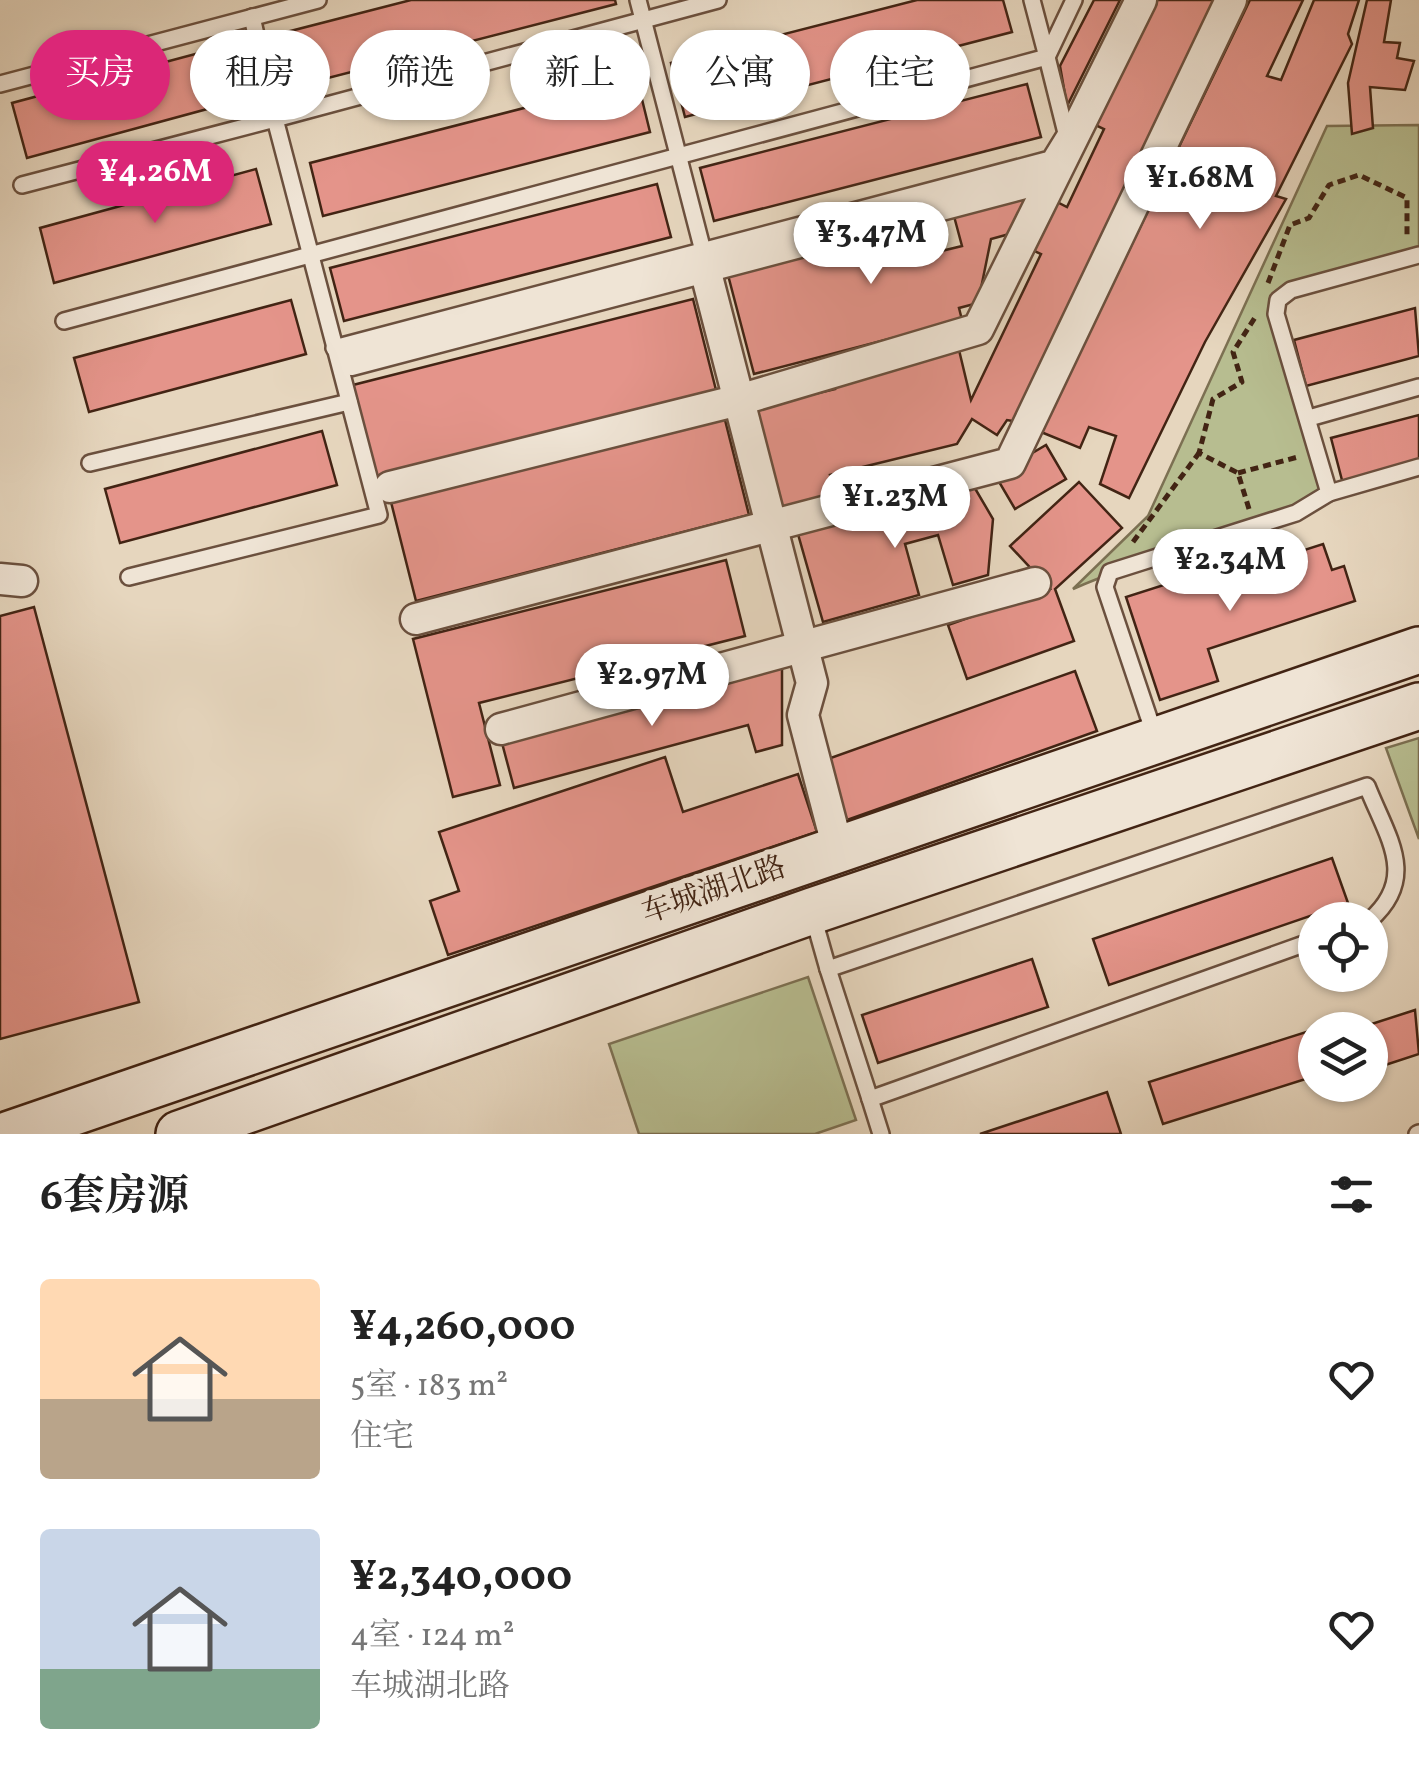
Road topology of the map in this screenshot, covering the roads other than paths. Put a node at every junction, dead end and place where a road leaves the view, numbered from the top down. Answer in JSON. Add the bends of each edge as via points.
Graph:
{"nodes":[{"id":1,"x":318,"y":0,"type":"edge"},
{"id":2,"x":638,"y":0,"type":"edge"},
{"id":3,"x":718,"y":0,"type":"edge"},
{"id":4,"x":1032,"y":0,"type":"edge"},
{"id":5,"x":1074,"y":0,"type":"edge"},
{"id":6,"x":1141,"y":0,"type":"edge"},
{"id":7,"x":1230,"y":0,"type":"edge"},
{"id":8,"x":252,"y":17,"type":"junction"},
{"id":9,"x":644,"y":20,"type":"junction"},
{"id":10,"x":255,"y":30,"type":"edge"},
{"id":11,"x":1047,"y":56,"type":"junction"},
{"id":12,"x":0,"y":84,"type":"edge"},
{"id":13,"x":330,"y":103,"type":"edge"},
{"id":14,"x":267,"y":120,"type":"edge"},
{"id":15,"x":276,"y":120,"type":"edge"},
{"id":16,"x":679,"y":156,"type":"junction"},
{"id":17,"x":1047,"y":177,"type":"dead end"},
{"id":18,"x":22,"y":185,"type":"dead end"},
{"id":19,"x":1419,"y":255,"type":"edge"},
{"id":20,"x":311,"y":256,"type":"junction"},
{"id":21,"x":704,"y":258,"type":"junction"},
{"id":22,"x":64,"y":321,"type":"dead end"},
{"id":23,"x":343,"y":354,"type":"junction"},
{"id":24,"x":1419,"y":387,"type":"edge"},
{"id":25,"x":739,"y":400,"type":"junction"},
{"id":26,"x":349,"y":402,"type":"junction"},
{"id":27,"x":1309,"y":418,"type":"junction"},
{"id":28,"x":90,"y":463,"type":"dead end"},
{"id":29,"x":1419,"y":467,"type":"edge"},
{"id":30,"x":390,"y":487,"type":"dead end"},
{"id":31,"x":1329,"y":493,"type":"junction"},
{"id":32,"x":772,"y":527,"type":"junction"},
{"id":33,"x":129,"y":577,"type":"dead end"},
{"id":34,"x":1035,"y":583,"type":"dead end"},
{"id":35,"x":416,"y":619,"type":"dead end"},
{"id":36,"x":803,"y":648,"type":"junction"},
{"id":37,"x":1419,"y":650,"type":"edge"},
{"id":38,"x":1419,"y":706,"type":"edge"},
{"id":39,"x":501,"y":728,"type":"dead end"},
{"id":40,"x":1156,"y":740,"type":"junction"},
{"id":41,"x":838,"y":848,"type":"junction"},
{"id":42,"x":1388,"y":905,"type":"edge"},
{"id":43,"x":812,"y":911,"type":"junction"},
{"id":44,"x":1298,"y":946,"type":"edge"},
{"id":45,"x":828,"y":969,"type":"junction"},
{"id":46,"x":870,"y":1098,"type":"junction"},
{"id":47,"x":236,"y":1124,"type":"edge"},
{"id":48,"x":10,"y":1134,"type":"edge"},
{"id":49,"x":179,"y":1134,"type":"edge"},
{"id":50,"x":882,"y":1134,"type":"edge"}],
"edges":[{"from":1,"to":8,"type":"lane"},
{"from":2,"to":9,"type":"lane"},
{"from":3,"to":9,"type":"lane"},
{"from":4,"to":11,"type":"lane"},
{"from":5,"to":11,"type":"lane"},
{"from":6,"to":25,"type":"street","via":[[978,329]]},
{"from":7,"to":32,"type":"street","via":[[1010,463]]},
{"from":8,"to":10,"type":"lane"},
{"from":8,"to":12,"type":"lane"},
{"from":9,"to":13,"type":"lane"},
{"from":9,"to":16,"type":"lane"},
{"from":11,"to":16,"type":"lane"},
{"from":11,"to":21,"type":"lane","via":[[1066,133],[1050,159]]},
{"from":14,"to":18,"type":"lane"},
{"from":15,"to":20,"type":"lane"},
{"from":16,"to":20,"type":"lane"},
{"from":16,"to":21,"type":"lane"},
{"from":17,"to":21,"type":"street"},
{"from":19,"to":27,"type":"lane","via":[[1290,290],[1278,300],[1276,314]]},
{"from":20,"to":22,"type":"lane"},
{"from":20,"to":23,"type":"lane"},
{"from":21,"to":23,"type":"street"},
{"from":21,"to":25,"type":"street"},
{"from":23,"to":26,"type":"lane"},
{"from":24,"to":27,"type":"lane"},
{"from":25,"to":30,"type":"street"},
{"from":25,"to":32,"type":"street"},
{"from":26,"to":28,"type":"lane"},
{"from":26,"to":33,"type":"lane","via":[[378,516]]},
{"from":27,"to":31,"type":"lane"},
{"from":29,"to":31,"type":"lane"},
{"from":31,"to":40,"type":"lane","via":[[1296,513],[1110,572],[1105,587]]},
{"from":32,"to":35,"type":"street"},
{"from":32,"to":36,"type":"street"},
{"from":34,"to":36,"type":"street"},
{"from":36,"to":39,"type":"street"},
{"from":36,"to":41,"type":"street","via":[[812,684],[803,715]]},
{"from":37,"to":40,"type":"main road","name":"车城湖北路"},
{"from":38,"to":43,"type":"main road","name":"车城湖北路"},
{"from":40,"to":41,"type":"main road","name":"车城湖北路"},
{"from":41,"to":48,"type":"main road","name":"车城湖北路"},
{"from":42,"to":45,"type":"lane","via":[[1400,876],[1367,786]]},
{"from":43,"to":45,"type":"lane"},
{"from":43,"to":47,"type":"main road","name":"车城湖北路"},
{"from":44,"to":46,"type":"lane"},
{"from":45,"to":46,"type":"lane"},
{"from":46,"to":50,"type":"lane"},
{"from":47,"to":49,"type":"main road","name":"车城湖北路"}]}
